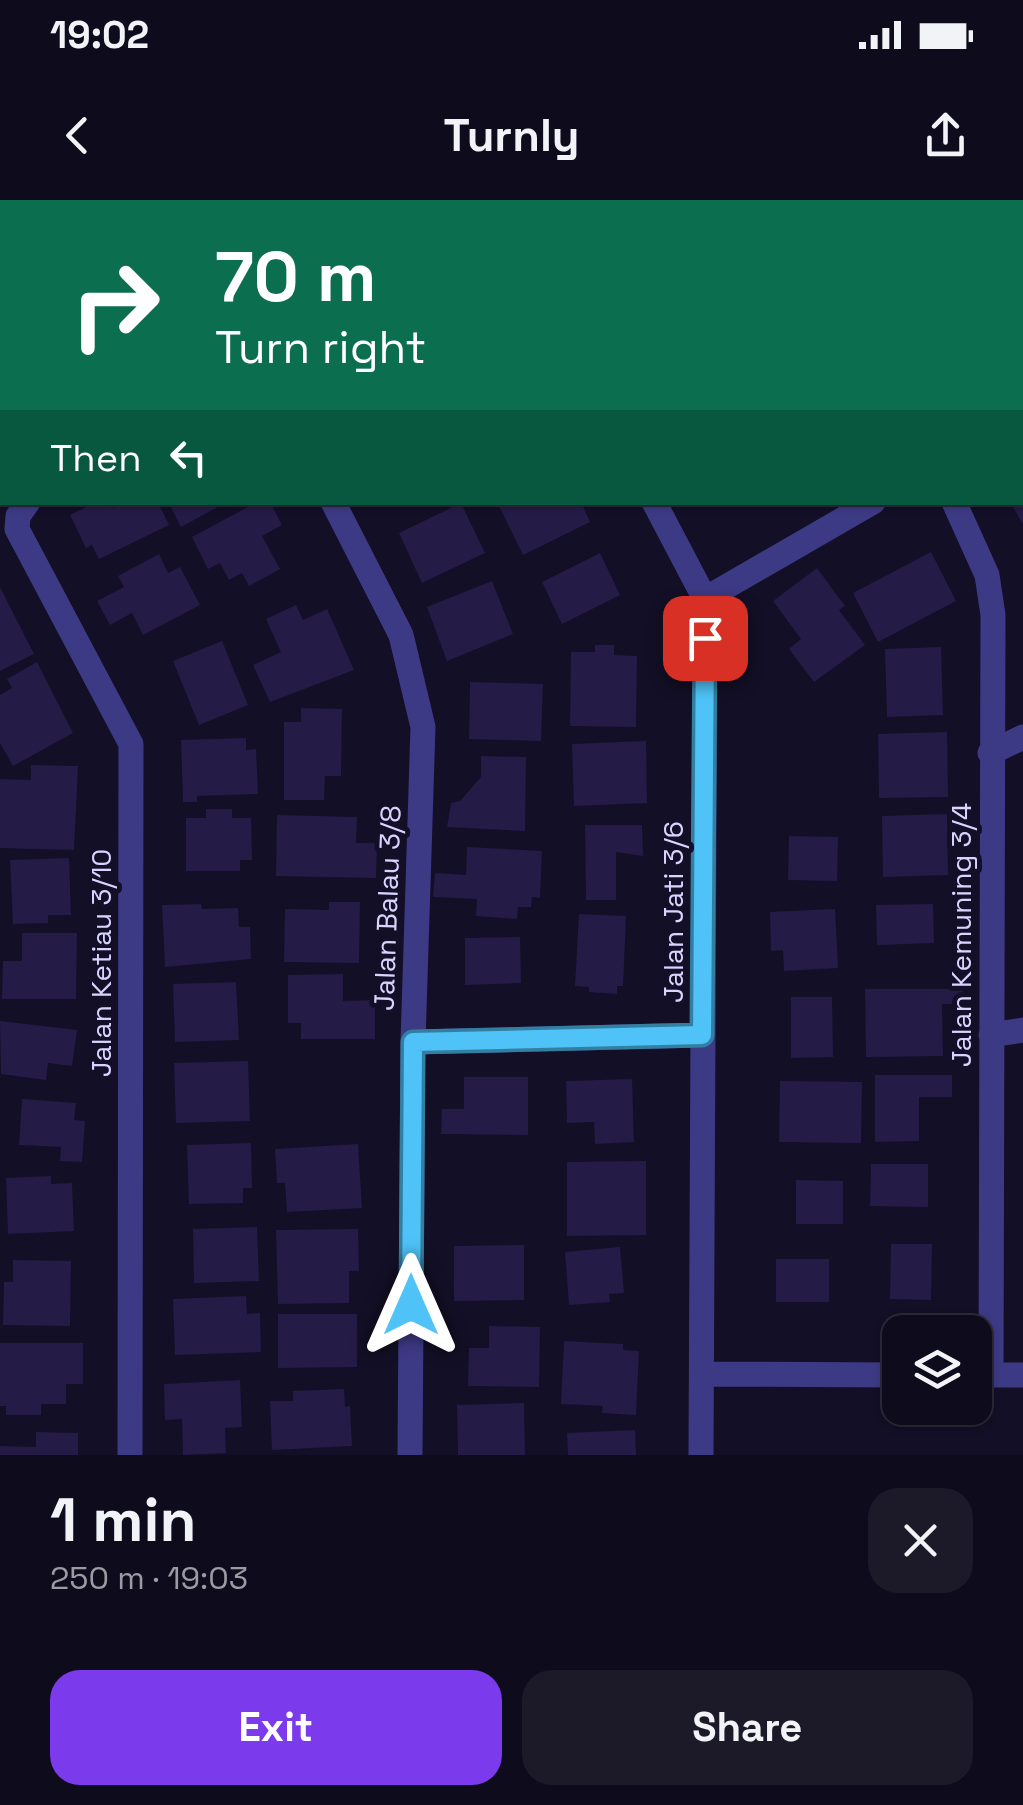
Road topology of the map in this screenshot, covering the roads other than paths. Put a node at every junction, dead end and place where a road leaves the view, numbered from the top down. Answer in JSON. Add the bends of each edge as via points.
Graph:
{"nodes":[{"id":1,"x":26,"y":505,"type":"edge"},
{"id":2,"x":334,"y":505,"type":"edge"},
{"id":3,"x":656,"y":505,"type":"edge"},
{"id":4,"x":868,"y":505,"type":"edge"},
{"id":5,"x":955,"y":505,"type":"edge"},
{"id":6,"x":705,"y":599,"type":"junction"},
{"id":7,"x":1023,"y":737,"type":"edge"},
{"id":8,"x":990,"y":753,"type":"junction"},
{"id":9,"x":1023,"y":1030,"type":"edge"},
{"id":10,"x":702,"y":1035,"type":"junction"},
{"id":11,"x":991,"y":1035,"type":"junction"},
{"id":12,"x":413,"y":1042,"type":"junction"},
{"id":13,"x":984,"y":1315,"type":"edge"},
{"id":14,"x":702,"y":1374,"type":"junction"},
{"id":15,"x":882,"y":1375,"type":"edge"},
{"id":16,"x":992,"y":1375,"type":"edge"},
{"id":17,"x":1023,"y":1375,"type":"edge"},
{"id":18,"x":130,"y":1455,"type":"edge"},
{"id":19,"x":410,"y":1455,"type":"edge"},
{"id":20,"x":701,"y":1455,"type":"edge"}],
"edges":[{"from":1,"to":18,"type":"street","name":"Jalan Ketiau 3/10","via":[[17,530],[131,744]]},
{"from":2,"to":12,"type":"street","name":"Jalan Balau 3/8","via":[[401,634],[423,727]]},
{"from":3,"to":6,"type":"street","name":"Jalan Jati 3/6"},
{"from":4,"to":6,"type":"street"},
{"from":5,"to":8,"type":"street","name":"Jalan Kemuning 3/4","via":[[987,575],[993,615]]},
{"from":6,"to":10,"type":"street","name":"Jalan Jati 3/6"},
{"from":7,"to":8,"type":"street"},
{"from":8,"to":11,"type":"street","name":"Jalan Kemuning 3/4"},
{"from":9,"to":11,"type":"street"},
{"from":10,"to":12,"type":"street"},
{"from":10,"to":14,"type":"street","name":"Jalan Jati 3/6"},
{"from":11,"to":13,"type":"street","name":"Jalan Kemuning 3/4"},
{"from":12,"to":19,"type":"street","name":"Jalan Balau 3/8"},
{"from":14,"to":15,"type":"street"},
{"from":14,"to":20,"type":"street","name":"Jalan Jati 3/6"},
{"from":16,"to":17,"type":"street"}]}
